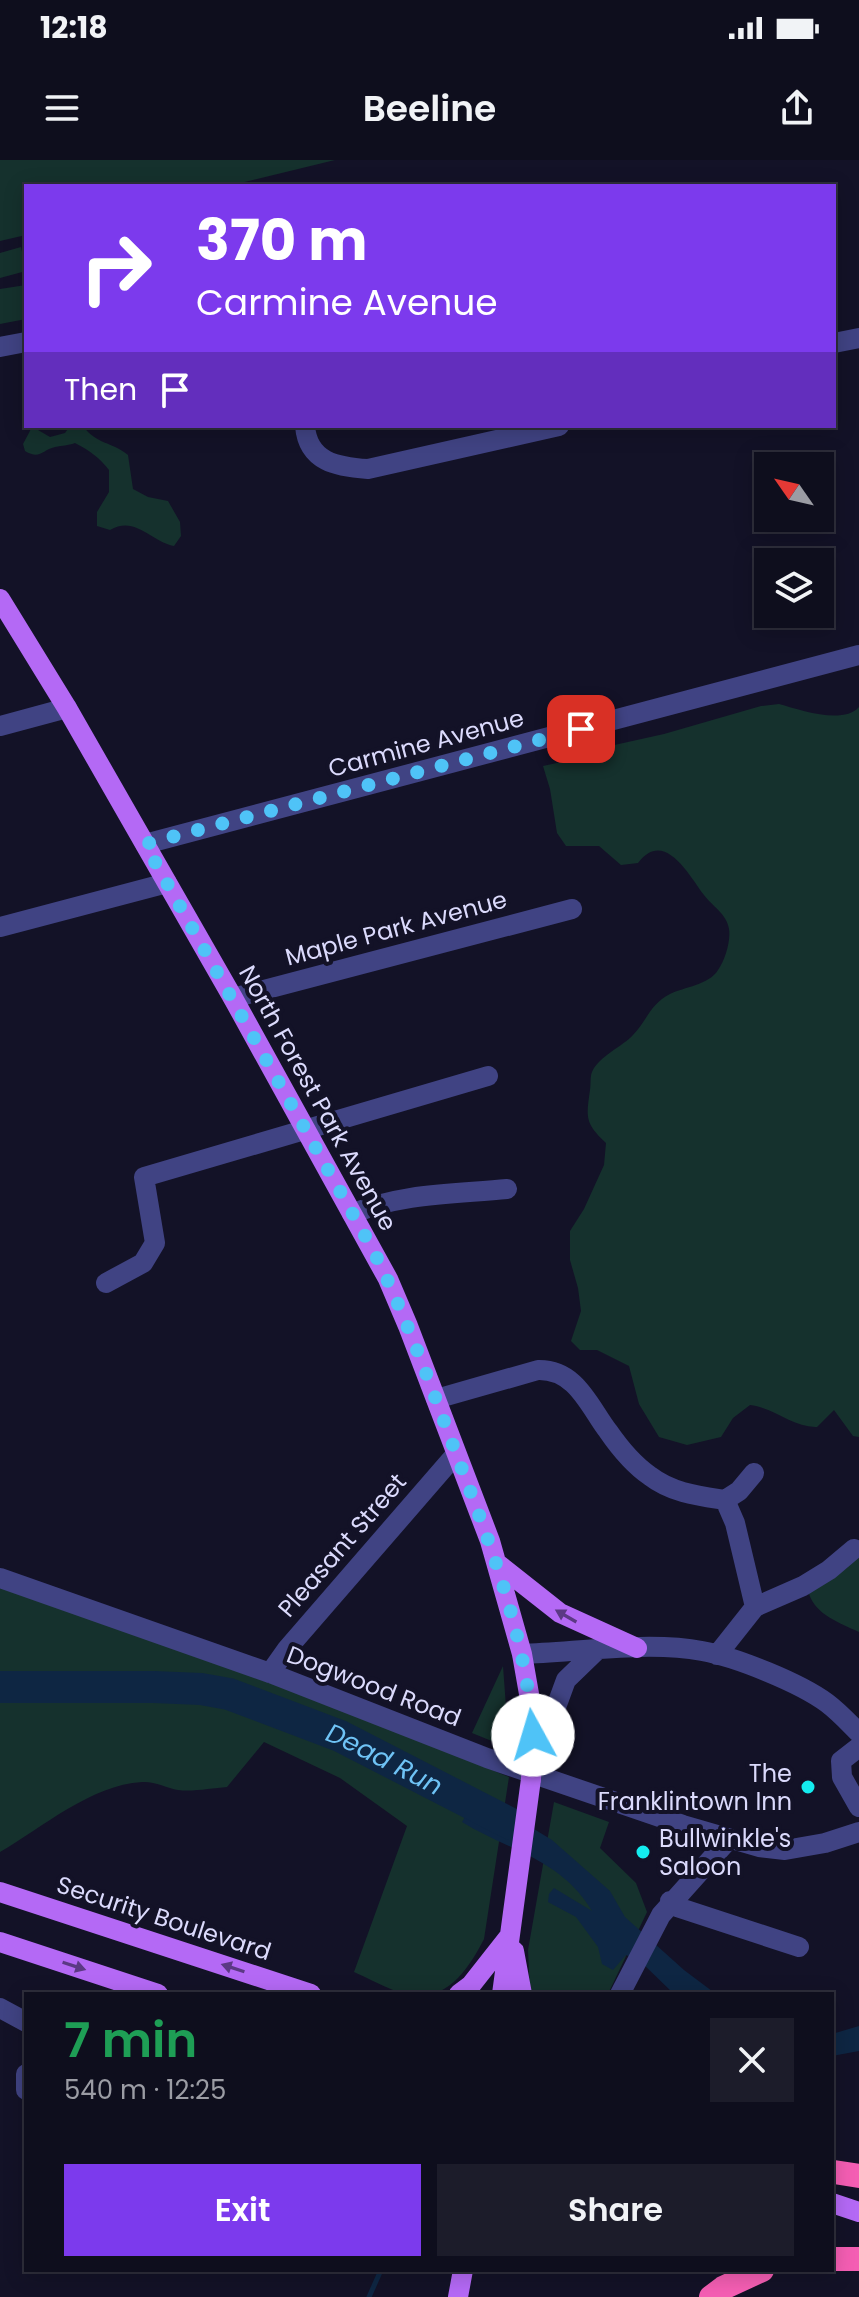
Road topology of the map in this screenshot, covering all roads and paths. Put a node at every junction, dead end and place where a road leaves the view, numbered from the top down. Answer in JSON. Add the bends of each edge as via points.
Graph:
{"nodes":[{"id":1,"x":859,"y":338,"type":"edge"},
{"id":2,"x":24,"y":342,"type":"edge"},
{"id":3,"x":836,"y":343,"type":"edge"},
{"id":4,"x":0,"y":347,"type":"edge"},
{"id":5,"x":305,"y":428,"type":"edge"},
{"id":6,"x":550,"y":428,"type":"edge"},
{"id":7,"x":0,"y":599,"type":"edge"},
{"id":8,"x":859,"y":655,"type":"edge"},
{"id":9,"x":67,"y":708,"type":"junction"},
{"id":10,"x":0,"y":726,"type":"edge"},
{"id":11,"x":145,"y":844,"type":"junction"},
{"id":12,"x":167,"y":883,"type":"junction"},
{"id":13,"x":572,"y":909,"type":"dead end"},
{"id":14,"x":0,"y":927,"type":"edge"},
{"id":15,"x":233,"y":998,"type":"junction"},
{"id":16,"x":488,"y":1076,"type":"dead end"},
{"id":17,"x":307,"y":1131,"type":"junction"},
{"id":18,"x":507,"y":1189,"type":"dead end"},
{"id":19,"x":352,"y":1214,"type":"junction"},
{"id":20,"x":106,"y":1283,"type":"dead end"},
{"id":21,"x":436,"y":1399,"type":"junction"},
{"id":22,"x":456,"y":1454,"type":"junction"},
{"id":23,"x":754,"y":1473,"type":"dead end"},
{"id":24,"x":725,"y":1500,"type":"junction"},
{"id":25,"x":854,"y":1549,"type":"dead end"},
{"id":26,"x":498,"y":1564,"type":"junction"},
{"id":27,"x":0,"y":1578,"type":"edge"},
{"id":28,"x":755,"y":1607,"type":"junction"},
{"id":29,"x":637,"y":1648,"type":"junction"},
{"id":30,"x":596,"y":1651,"type":"junction"},
{"id":31,"x":522,"y":1654,"type":"junction"},
{"id":32,"x":717,"y":1655,"type":"junction"},
{"id":33,"x":270,"y":1673,"type":"junction"},
{"id":34,"x":859,"y":1733,"type":"edge"},
{"id":35,"x":859,"y":1747,"type":"edge"},
{"id":36,"x":531,"y":1779,"type":"junction"},
{"id":37,"x":859,"y":1807,"type":"edge"},
{"id":38,"x":859,"y":1832,"type":"edge"},
{"id":39,"x":729,"y":1839,"type":"junction"},
{"id":40,"x":0,"y":1892,"type":"edge"},
{"id":41,"x":674,"y":1904,"type":"junction"},
{"id":42,"x":512,"y":1925,"type":"junction"},
{"id":43,"x":0,"y":1942,"type":"edge"},
{"id":44,"x":799,"y":1947,"type":"dead end"},
{"id":45,"x":621,"y":1991,"type":"edge"},
{"id":46,"x":152,"y":1992,"type":"edge"},
{"id":47,"x":309,"y":1992,"type":"edge"},
{"id":48,"x":461,"y":1992,"type":"edge"},
{"id":49,"x":502,"y":1992,"type":"edge"},
{"id":50,"x":522,"y":1992,"type":"edge"},
{"id":51,"x":0,"y":2008,"type":"edge"},
{"id":52,"x":24,"y":2021,"type":"edge"},
{"id":53,"x":834,"y":2172,"type":"edge"},
{"id":54,"x":859,"y":2178,"type":"edge"},
{"id":55,"x":834,"y":2204,"type":"edge"},
{"id":56,"x":859,"y":2212,"type":"edge"},
{"id":57,"x":834,"y":2259,"type":"edge"},
{"id":58,"x":859,"y":2259,"type":"edge"},
{"id":59,"x":463,"y":2272,"type":"edge"},
{"id":60,"x":758,"y":2272,"type":"edge"},
{"id":61,"x":458,"y":2297,"type":"edge"},
{"id":62,"x":711,"y":2297,"type":"edge"}],
"edges":[{"from":1,"to":3,"type":"street"},
{"from":2,"to":4,"type":"street"},
{"from":5,"to":6,"type":"street","via":[[307,443],[317,457],[346,468],[368,469]]},
{"from":7,"to":9,"type":"main road","name":"North Forest Park Avenue"},
{"from":8,"to":11,"type":"street","name":"Carmine Avenue"},
{"from":9,"to":10,"type":"street"},
{"from":9,"to":11,"type":"main road","name":"North Forest Park Avenue"},
{"from":11,"to":12,"type":"main road","name":"North Forest Park Avenue"},
{"from":12,"to":14,"type":"street"},
{"from":12,"to":15,"type":"main road","name":"North Forest Park Avenue"},
{"from":13,"to":15,"type":"street","name":"Maple Park Avenue"},
{"from":15,"to":17,"type":"main road","name":"North Forest Park Avenue"},
{"from":16,"to":17,"type":"street"},
{"from":17,"to":19,"type":"main road","name":"North Forest Park Avenue"},
{"from":17,"to":20,"type":"street","via":[[144,1177],[155,1243],[143,1263]]},
{"from":18,"to":19,"type":"street","via":[[376,1203]]},
{"from":19,"to":21,"type":"main road","name":"North Forest Park Avenue","via":[[393,1291]]},
{"from":21,"to":22,"type":"main road","name":"North Forest Park Avenue"},
{"from":21,"to":24,"type":"street","via":[[550,1370],[580,1390],[609,1433],[649,1476],[683,1493]]},
{"from":22,"to":26,"type":"main road","name":"North Forest Park Avenue"},
{"from":22,"to":33,"type":"street","name":"Pleasant Street"},
{"from":23,"to":24,"type":"street"},
{"from":24,"to":28,"type":"street"},
{"from":25,"to":28,"type":"street","via":[[803,1586]]},
{"from":29,"to":26,"type":"main road","one_way":true,"via":[[560,1613]]},
{"from":26,"to":31,"type":"main road","name":"North Forest Park Avenue"},
{"from":27,"to":33,"type":"street","name":"Dogwood Road"},
{"from":28,"to":32,"type":"street"},
{"from":29,"to":30,"type":"street"},
{"from":29,"to":32,"type":"street"},
{"from":30,"to":31,"type":"street"},
{"from":30,"to":36,"type":"street","bridge":true,"via":[[566,1680]]},
{"from":31,"to":36,"type":"main road","name":"North Forest Park Avenue","bridge":true,"via":[[532,1711]]},
{"from":32,"to":34,"type":"street","via":[[824,1701]]},
{"from":33,"to":39,"type":"street","name":"Dogwood Road","via":[[487,1758]]},
{"from":35,"to":37,"type":"street","via":[[841,1761],[842,1777]]},
{"from":36,"to":42,"type":"main road","name":"North Forest Park Avenue"},
{"from":38,"to":39,"type":"street","name":"Dogwood Road","via":[[785,1850]]},
{"from":39,"to":41,"type":"street"},
{"from":47,"to":40,"type":"main road","name":"Security Boulevard","one_way":true},
{"from":41,"to":44,"type":"street"},
{"from":41,"to":45,"type":"street","via":[[649,1935]]},
{"from":42,"to":48,"type":"main road","via":[[477,1978]]},
{"from":42,"to":49,"type":"main road","name":"North Forest Park Avenue"},
{"from":42,"to":50,"type":"main road"},
{"from":43,"to":46,"type":"main road","one_way":true},
{"from":51,"to":52,"type":"street"},
{"from":53,"to":54,"type":"highway"},
{"from":55,"to":56,"type":"main road"},
{"from":57,"to":58,"type":"highway"},
{"from":59,"to":61,"type":"main road"},
{"from":60,"to":62,"type":"highway"}]}
